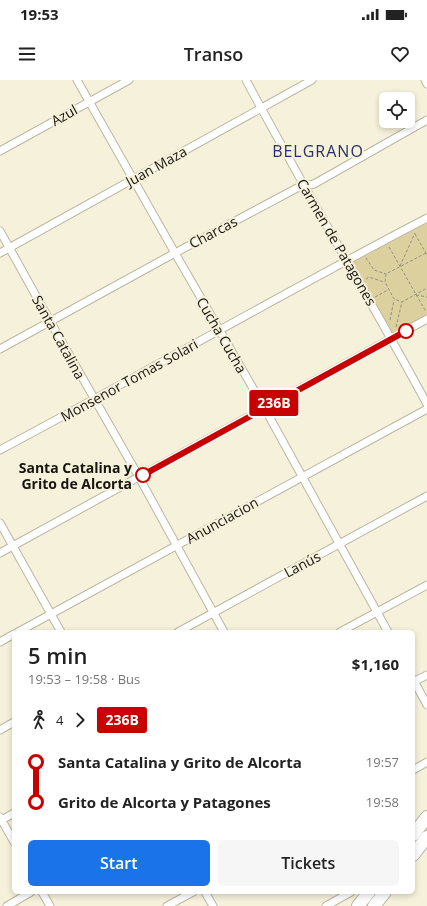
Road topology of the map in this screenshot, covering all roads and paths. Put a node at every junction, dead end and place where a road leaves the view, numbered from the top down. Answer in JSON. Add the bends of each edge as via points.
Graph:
{"nodes":[{"id":1,"x":77,"y":80,"type":"edge"},
{"id":2,"x":129,"y":80,"type":"edge"},
{"id":3,"x":246,"y":80,"type":"edge"},
{"id":4,"x":312,"y":80,"type":"edge"},
{"id":5,"x":425,"y":80,"type":"edge"},
{"id":6,"x":427,"y":84,"type":"edge"},
{"id":7,"x":89,"y":101,"type":"junction"},
{"id":8,"x":261,"y":108,"type":"junction"},
{"id":9,"x":427,"y":120,"type":"edge"},
{"id":10,"x":0,"y":151,"type":"edge"},
{"id":11,"x":133,"y":179,"type":"junction"},
{"id":12,"x":304,"y":186,"type":"junction"},
{"id":13,"x":427,"y":218,"type":"edge"},
{"id":14,"x":0,"y":231,"type":"edge"},
{"id":15,"x":385,"y":240,"type":"junction"},
{"id":16,"x":10,"y":248,"type":"junction"},
{"id":17,"x":363,"y":252,"type":"junction"},
{"id":18,"x":0,"y":253,"type":"edge"},
{"id":19,"x":175,"y":253,"type":"junction"},
{"id":20,"x":426,"y":254,"type":"edge"},
{"id":21,"x":347,"y":260,"type":"junction"},
{"id":22,"x":400,"y":267,"type":"junction"},
{"id":23,"x":386,"y":274,"type":"junction"},
{"id":24,"x":359,"y":281,"type":"junction"},
{"id":25,"x":385,"y":282,"type":"junction"},
{"id":26,"x":427,"y":288,"type":"edge"},
{"id":27,"x":389,"y":290,"type":"junction"},
{"id":28,"x":416,"y":295,"type":"junction"},
{"id":29,"x":427,"y":297,"type":"edge"},
{"id":30,"x":394,"y":299,"type":"junction"},
{"id":31,"x":370,"y":300,"type":"junction"},
{"id":32,"x":402,"y":302,"type":"junction"},
{"id":33,"x":427,"y":315,"type":"edge"},
{"id":34,"x":427,"y":320,"type":"edge"},
{"id":35,"x":50,"y":321,"type":"junction"},
{"id":36,"x":219,"y":330,"type":"junction"},
{"id":37,"x":387,"y":331,"type":"junction"},
{"id":38,"x":393,"y":338,"type":"junction"},
{"id":39,"x":0,"y":349,"type":"edge"},
{"id":40,"x":94,"y":400,"type":"junction"},
{"id":41,"x":427,"y":404,"type":"edge"},
{"id":42,"x":265,"y":409,"type":"junction"},
{"id":43,"x":427,"y":409,"type":"edge"},
{"id":44,"x":0,"y":450,"type":"edge"},
{"id":45,"x":302,"y":476,"type":"junction"},
{"id":46,"x":139,"y":477,"type":"junction"},
{"id":47,"x":427,"y":496,"type":"edge"},
{"id":48,"x":0,"y":523,"type":"edge"},
{"id":49,"x":339,"y":544,"type":"junction"},
{"id":50,"x":176,"y":545,"type":"junction"},
{"id":51,"x":13,"y":546,"type":"junction"},
{"id":52,"x":0,"y":553,"type":"edge"},
{"id":53,"x":427,"y":585,"type":"edge"},
{"id":54,"x":213,"y":612,"type":"junction"},
{"id":55,"x":377,"y":612,"type":"junction"},
{"id":56,"x":51,"y":614,"type":"junction"},
{"id":57,"x":22,"y":630,"type":"edge"},
{"id":58,"x":60,"y":630,"type":"edge"},
{"id":59,"x":182,"y":630,"type":"edge"},
{"id":60,"x":223,"y":630,"type":"edge"},
{"id":61,"x":344,"y":630,"type":"edge"},
{"id":62,"x":387,"y":630,"type":"edge"},
{"id":63,"x":12,"y":635,"type":"edge"},
{"id":64,"x":0,"y":642,"type":"edge"},
{"id":65,"x":427,"y":675,"type":"edge"},
{"id":66,"x":415,"y":681,"type":"edge"},
{"id":67,"x":415,"y":683,"type":"edge"},
{"id":68,"x":427,"y":705,"type":"edge"},
{"id":69,"x":12,"y":723,"type":"edge"},
{"id":70,"x":0,"y":730,"type":"edge"},
{"id":71,"x":427,"y":762,"type":"edge"},
{"id":72,"x":415,"y":769,"type":"edge"},
{"id":73,"x":12,"y":814,"type":"edge"},
{"id":74,"x":427,"y":817,"type":"edge"},
{"id":75,"x":1,"y":819,"type":"edge"},
{"id":76,"x":415,"y":832,"type":"edge"},
{"id":77,"x":427,"y":837,"type":"edge"},
{"id":78,"x":12,"y":838,"type":"edge"},
{"id":79,"x":415,"y":852,"type":"edge"},
{"id":80,"x":28,"y":894,"type":"edge"},
{"id":81,"x":43,"y":894,"type":"edge"},
{"id":82,"x":189,"y":894,"type":"edge"},
{"id":83,"x":206,"y":894,"type":"edge"},
{"id":84,"x":347,"y":894,"type":"edge"},
{"id":85,"x":367,"y":894,"type":"edge"},
{"id":86,"x":383,"y":894,"type":"edge"},
{"id":87,"x":7,"y":906,"type":"edge"},
{"id":88,"x":50,"y":906,"type":"edge"},
{"id":89,"x":167,"y":906,"type":"edge"},
{"id":90,"x":213,"y":906,"type":"edge"},
{"id":91,"x":326,"y":906,"type":"edge"},
{"id":92,"x":358,"y":906,"type":"edge"},
{"id":93,"x":374,"y":906,"type":"edge"}],
"edges":[{"from":1,"to":7,"type":"street","name":"Cucha Cucha"},
{"from":2,"to":7,"type":"street","name":"Azul"},
{"from":3,"to":8,"type":"street","name":"Carmen de Patagones"},
{"from":4,"to":8,"type":"street","name":"Juan Maza"},
{"from":5,"to":6,"type":"street"},
{"from":7,"to":10,"type":"street","name":"Azul"},
{"from":7,"to":11,"type":"street","name":"Cucha Cucha"},
{"from":8,"to":11,"type":"street","name":"Juan Maza"},
{"from":8,"to":12,"type":"street","name":"Carmen de Patagones"},
{"from":9,"to":12,"type":"street","name":"Charcas","via":[[314,184]]},
{"from":11,"to":16,"type":"street","name":"Juan Maza"},
{"from":11,"to":19,"type":"street","name":"Cucha Cucha"},
{"from":12,"to":19,"type":"street","name":"Charcas"},
{"from":12,"to":21,"type":"street","name":"Carmen de Patagones"},
{"from":13,"to":15,"type":"street","name":"Monsenor Tomas Solari"},
{"from":14,"to":16,"type":"street","name":"Santa Catalina"},
{"from":15,"to":17,"type":"street","name":"Monsenor Tomas Solari"},
{"from":15,"to":22,"type":"path"},
{"from":16,"to":18,"type":"street","name":"Juan Maza"},
{"from":16,"to":35,"type":"street","name":"Santa Catalina"},
{"from":17,"to":21,"type":"street","name":"Monsenor Tomas Solari"},
{"from":17,"to":23,"type":"path","via":[[374,270]]},
{"from":19,"to":35,"type":"street","name":"Charcas"},
{"from":19,"to":36,"type":"street","name":"Cucha Cucha"},
{"from":20,"to":22,"type":"path"},
{"from":20,"to":22,"type":"path","via":[[414,233]]},
{"from":21,"to":24,"type":"street","name":"Carmen de Patagones"},
{"from":21,"to":36,"type":"street","name":"Monsenor Tomas Solari"},
{"from":22,"to":23,"type":"path"},
{"from":22,"to":28,"type":"path"},
{"from":23,"to":25,"type":"path"},
{"from":24,"to":25,"type":"path","via":[[369,277]]},
{"from":24,"to":31,"type":"street","name":"Carmen de Patagones"},
{"from":25,"to":27,"type":"path"},
{"from":26,"to":28,"type":"path"},
{"from":27,"to":30,"type":"path"},
{"from":27,"to":31,"type":"path"},
{"from":28,"to":29,"type":"path"},
{"from":28,"to":32,"type":"path"},
{"from":28,"to":33,"type":"path"},
{"from":30,"to":32,"type":"path"},
{"from":30,"to":37,"type":"path"},
{"from":31,"to":37,"type":"street","name":"Carmen de Patagones"},
{"from":32,"to":38,"type":"path"},
{"from":34,"to":38,"type":"street"},
{"from":35,"to":39,"type":"street","name":"Charcas"},
{"from":35,"to":40,"type":"street","name":"Santa Catalina"},
{"from":36,"to":40,"type":"street","name":"Monsenor Tomas Solari"},
{"from":36,"to":42,"type":"street","name":"Cucha Cucha"},
{"from":37,"to":38,"type":"street","name":"Carmen de Patagones"},
{"from":38,"to":41,"type":"street","name":"Carmen de Patagones"},
{"from":38,"to":42,"type":"street"},
{"from":40,"to":44,"type":"street","name":"Monsenor Tomas Solari"},
{"from":40,"to":46,"type":"street","name":"Santa Catalina"},
{"from":42,"to":45,"type":"street","name":"Cucha Cucha"},
{"from":42,"to":46,"type":"street"},
{"from":43,"to":45,"type":"street","name":"Anunciacion"},
{"from":45,"to":49,"type":"street","name":"Cucha Cucha"},
{"from":45,"to":50,"type":"street","name":"Anunciacion"},
{"from":46,"to":50,"type":"street","name":"Santa Catalina"},
{"from":46,"to":51,"type":"street"},
{"from":47,"to":49,"type":"street","name":"Lanús"},
{"from":48,"to":51,"type":"street"},
{"from":49,"to":54,"type":"street","name":"Lanús"},
{"from":49,"to":55,"type":"street","name":"Cucha Cucha"},
{"from":50,"to":54,"type":"street","name":"Santa Catalina"},
{"from":50,"to":56,"type":"street","name":"Anunciacion"},
{"from":51,"to":52,"type":"street"},
{"from":51,"to":56,"type":"street"},
{"from":53,"to":55,"type":"street"},
{"from":54,"to":59,"type":"street","name":"Lanús"},
{"from":54,"to":60,"type":"street","name":"Santa Catalina"},
{"from":55,"to":61,"type":"street"},
{"from":55,"to":62,"type":"street","name":"Cucha Cucha"},
{"from":56,"to":57,"type":"street","name":"Anunciacion"},
{"from":56,"to":58,"type":"street"},
{"from":63,"to":64,"type":"street"},
{"from":65,"to":66,"type":"street"},
{"from":67,"to":68,"type":"street"},
{"from":69,"to":70,"type":"street"},
{"from":71,"to":72,"type":"street"},
{"from":73,"to":75,"type":"street"},
{"from":74,"to":76,"type":"main road"},
{"from":75,"to":78,"type":"street"},
{"from":77,"to":79,"type":"main road"},
{"from":80,"to":87,"type":"street"},
{"from":81,"to":88,"type":"street"},
{"from":82,"to":89,"type":"street"},
{"from":83,"to":90,"type":"street"},
{"from":84,"to":91,"type":"street"},
{"from":85,"to":92,"type":"main road"},
{"from":86,"to":93,"type":"main road"}]}
